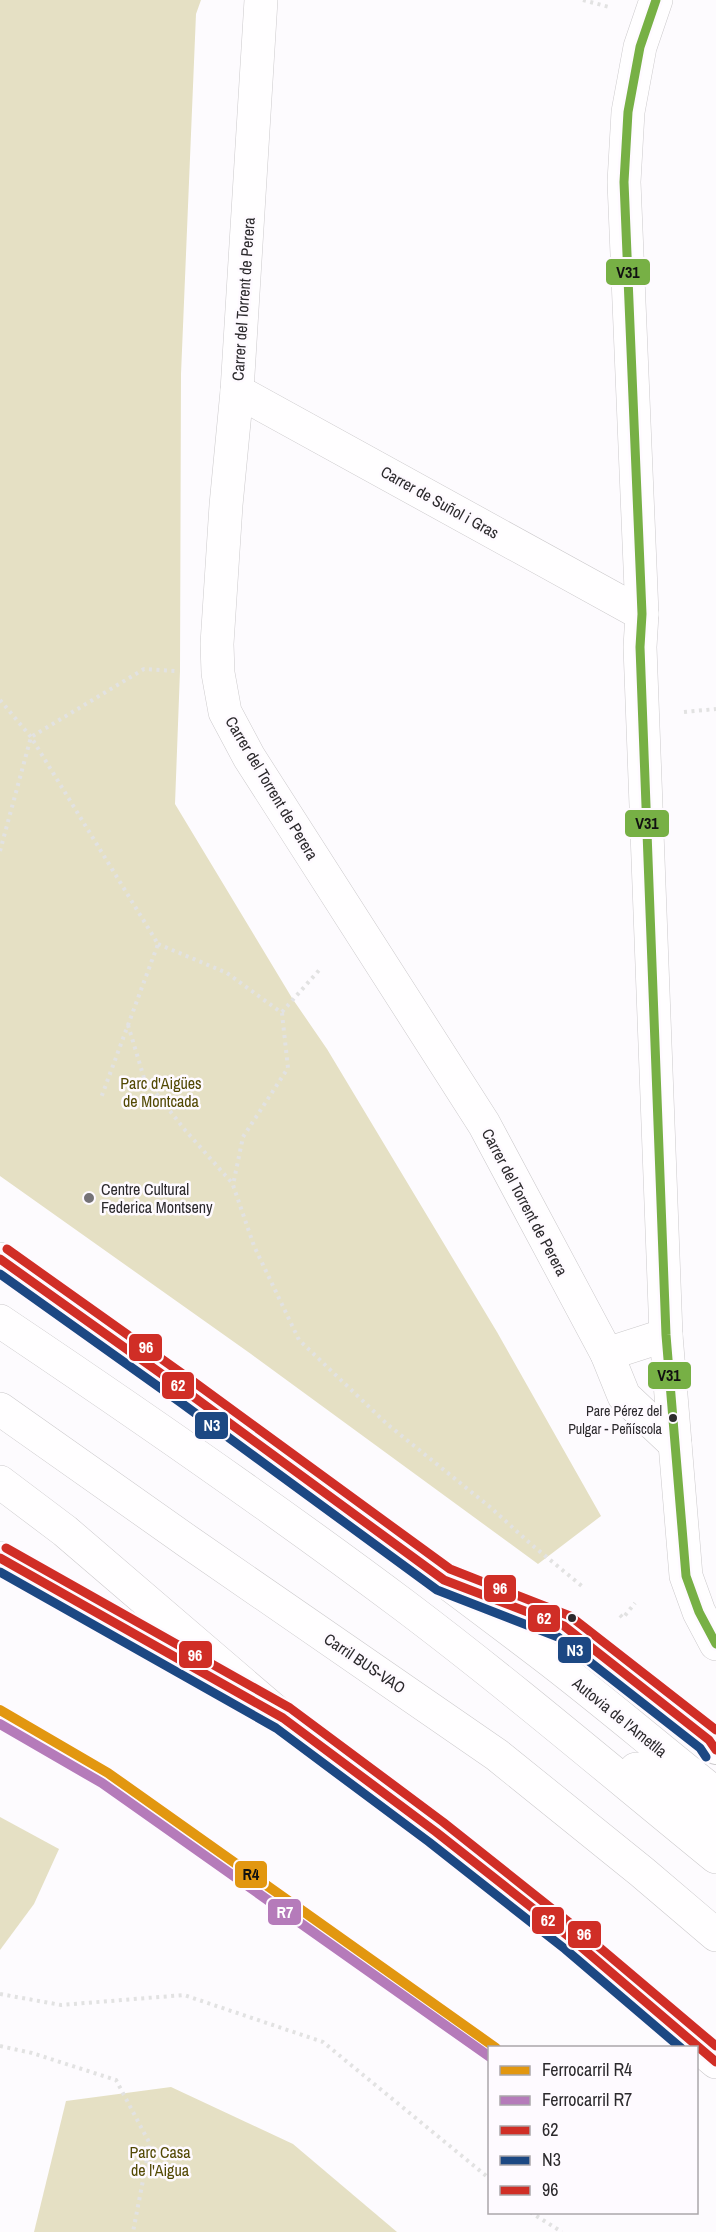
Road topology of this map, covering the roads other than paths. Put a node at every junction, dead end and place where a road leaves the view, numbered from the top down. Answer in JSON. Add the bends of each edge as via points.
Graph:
{"nodes":[{"id":1,"x":261,"y":0,"type":"edge"},
{"id":2,"x":656,"y":0,"type":"edge"},
{"id":3,"x":237,"y":391,"type":"junction"},
{"id":4,"x":642,"y":614,"type":"junction"},
{"id":5,"x":0,"y":1259,"type":"edge"},
{"id":6,"x":0,"y":1321,"type":"edge"},
{"id":7,"x":666,"y":1335,"type":"junction"},
{"id":8,"x":607,"y":1354,"type":"junction"},
{"id":9,"x":0,"y":1409,"type":"edge"},
{"id":10,"x":675,"y":1444,"type":"junction"},
{"id":11,"x":0,"y":1482,"type":"edge"},
{"id":12,"x":0,"y":1558,"type":"edge"},
{"id":13,"x":444,"y":1580,"type":"junction"},
{"id":14,"x":716,"y":1644,"type":"edge"},
{"id":15,"x":518,"y":1695,"type":"junction"},
{"id":16,"x":283,"y":1718,"type":"junction"},
{"id":17,"x":716,"y":1750,"type":"edge"},
{"id":18,"x":716,"y":1794,"type":"edge"},
{"id":19,"x":716,"y":1820,"type":"edge"},
{"id":20,"x":716,"y":1857,"type":"edge"},
{"id":21,"x":716,"y":1935,"type":"edge"},
{"id":22,"x":697,"y":2046,"type":"edge"},
{"id":23,"x":698,"y":2047,"type":"edge"},
{"id":24,"x":716,"y":2062,"type":"edge"}],
"edges":[{"from":1,"to":3,"type":"main road","name":"Carrer del Torrent de Perera"},
{"from":2,"to":4,"type":"main road","via":[[638,58],[628,112],[624,182]]},
{"from":3,"to":4,"type":"main road","name":"Carrer de Suñol i Gras"},
{"from":3,"to":8,"type":"main road","name":"Carrer del Torrent de Perera","via":[[217,644],[225,712],[249,757],[484,1124]]},
{"from":4,"to":7,"type":"main road","via":[[640,647]]},
{"from":5,"to":13,"type":"main road","name":"Autovia de l'Ametlla"},
{"from":6,"to":15,"type":"main road","via":[[194,1453],[406,1606]]},
{"from":7,"to":8,"type":"main road"},
{"from":7,"to":10,"type":"main road"},
{"from":8,"to":10,"type":"main road","name":"Carrer del Torrent de Perera","via":[[624,1396]]},
{"from":9,"to":21,"type":"main road","name":"Carril BUS-VAO","via":[[497,1755]]},
{"from":10,"to":14,"type":"main road","via":[[686,1576]]},
{"from":11,"to":16,"type":"main road","via":[[65,1531]]},
{"from":12,"to":16,"type":"main road"},
{"from":13,"to":17,"type":"lane","via":[[564,1626],[709,1740]]},
{"from":13,"to":18,"type":"main road","name":"Autovia de l'Ametlla"},
{"from":15,"to":19,"type":"main road"},
{"from":15,"to":20,"type":"main road"},
{"from":16,"to":22,"type":"main road","via":[[573,1940]]},
{"from":23,"to":24,"type":"main road"}]}
